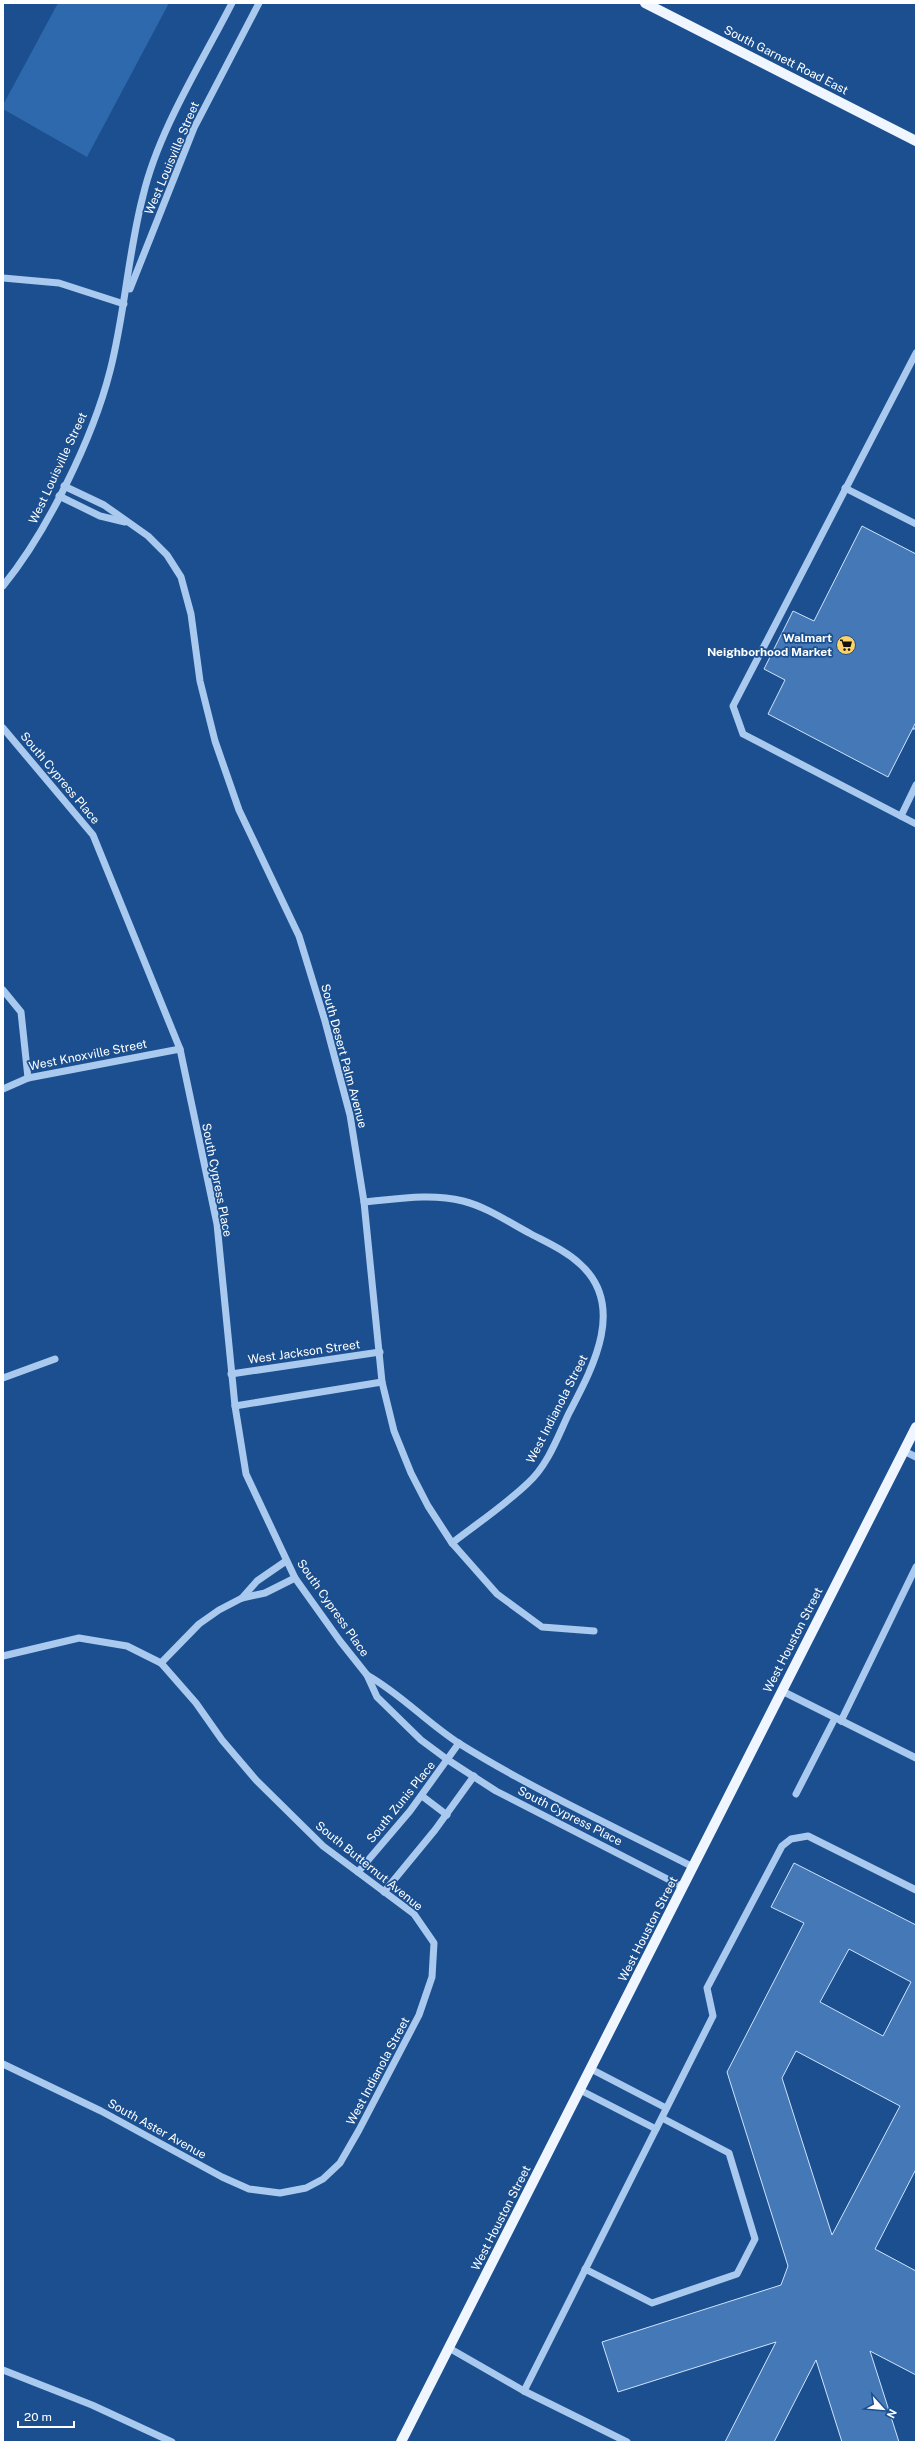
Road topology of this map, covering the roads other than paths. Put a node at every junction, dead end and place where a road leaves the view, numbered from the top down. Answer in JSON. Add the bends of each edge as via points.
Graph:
{"nodes":[{"id":1,"x":232,"y":3,"type":"edge"},
{"id":2,"x":259,"y":3,"type":"edge"},
{"id":3,"x":645,"y":3,"type":"edge"},
{"id":4,"x":916,"y":141,"type":"edge"},
{"id":5,"x":3,"y":278,"type":"edge"},
{"id":6,"x":124,"y":304,"type":"junction"},
{"id":7,"x":916,"y":353,"type":"edge"},
{"id":8,"x":64,"y":486,"type":"junction"},
{"id":9,"x":845,"y":488,"type":"junction"},
{"id":10,"x":59,"y":496,"type":"junction"},
{"id":11,"x":127,"y":522,"type":"junction"},
{"id":12,"x":916,"y":524,"type":"edge"},
{"id":13,"x":3,"y":586,"type":"edge"},
{"id":14,"x":3,"y":728,"type":"edge"},
{"id":15,"x":916,"y":785,"type":"edge"},
{"id":16,"x":901,"y":816,"type":"junction"},
{"id":17,"x":916,"y":824,"type":"edge"},
{"id":18,"x":3,"y":990,"type":"edge"},
{"id":19,"x":180,"y":1049,"type":"junction"},
{"id":20,"x":28,"y":1078,"type":"junction"},
{"id":21,"x":3,"y":1089,"type":"edge"},
{"id":22,"x":364,"y":1202,"type":"junction"},
{"id":23,"x":380,"y":1352,"type":"junction"},
{"id":24,"x":54,"y":1359,"type":"dead end"},
{"id":25,"x":232,"y":1374,"type":"junction"},
{"id":26,"x":3,"y":1378,"type":"edge"},
{"id":27,"x":382,"y":1382,"type":"junction"},
{"id":28,"x":235,"y":1406,"type":"junction"},
{"id":29,"x":916,"y":1427,"type":"edge"},
{"id":30,"x":904,"y":1451,"type":"junction"},
{"id":31,"x":916,"y":1457,"type":"edge"},
{"id":32,"x":452,"y":1543,"type":"junction"},
{"id":33,"x":286,"y":1561,"type":"junction"},
{"id":34,"x":916,"y":1567,"type":"edge"},
{"id":35,"x":295,"y":1578,"type":"junction"},
{"id":36,"x":242,"y":1598,"type":"junction"},
{"id":37,"x":594,"y":1631,"type":"dead end"},
{"id":38,"x":3,"y":1656,"type":"edge"},
{"id":39,"x":161,"y":1663,"type":"junction"},
{"id":40,"x":367,"y":1675,"type":"junction"},
{"id":41,"x":782,"y":1691,"type":"junction"},
{"id":42,"x":838,"y":1719,"type":"junction"},
{"id":43,"x":459,"y":1743,"type":"junction"},
{"id":44,"x":916,"y":1758,"type":"edge"},
{"id":45,"x":448,"y":1760,"type":"junction"},
{"id":46,"x":474,"y":1776,"type":"junction"},
{"id":47,"x":796,"y":1794,"type":"dead end"},
{"id":48,"x":422,"y":1796,"type":"junction"},
{"id":49,"x":446,"y":1814,"type":"junction"},
{"id":50,"x":693,"y":1868,"type":"junction"},
{"id":51,"x":358,"y":1872,"type":"junction"},
{"id":52,"x":683,"y":1887,"type":"junction"},
{"id":53,"x":916,"y":1890,"type":"edge"},
{"id":54,"x":384,"y":1892,"type":"junction"},
{"id":55,"x":434,"y":1943,"type":"joint"},
{"id":56,"x":3,"y":2064,"type":"edge"},
{"id":57,"x":591,"y":2069,"type":"junction"},
{"id":58,"x":580,"y":2090,"type":"junction"},
{"id":59,"x":666,"y":2108,"type":"junction"},
{"id":60,"x":662,"y":2118,"type":"junction"},
{"id":61,"x":656,"y":2129,"type":"junction"},
{"id":62,"x":306,"y":2188,"type":"joint"},
{"id":63,"x":585,"y":2269,"type":"junction"},
{"id":64,"x":449,"y":2348,"type":"junction"},
{"id":65,"x":3,"y":2370,"type":"edge"},
{"id":66,"x":524,"y":2390,"type":"junction"},
{"id":67,"x":172,"y":2442,"type":"edge"},
{"id":68,"x":401,"y":2442,"type":"edge"},
{"id":69,"x":627,"y":2442,"type":"edge"}],
"edges":[{"from":1,"to":6,"type":"street","name":"West Louisville Street","via":[[172,120],[155,160],[143,195]]},
{"from":2,"to":6,"type":"street","name":"West Louisville Street","via":[[194,128]]},
{"from":3,"to":4,"type":"main road","name":"South Garnett Road East"},
{"from":5,"to":6,"type":"street","via":[[59,283]]},
{"from":6,"to":8,"type":"street","name":"West Louisville Street","via":[[110,372],[91,428]]},
{"from":7,"to":9,"type":"street"},
{"from":8,"to":10,"type":"street","name":"West Louisville Street"},
{"from":8,"to":11,"type":"street","name":"South Desert Palm Avenue","via":[[104,505]]},
{"from":9,"to":12,"type":"street"},
{"from":9,"to":16,"type":"street","via":[[733,706],[743,734]]},
{"from":10,"to":11,"type":"street","name":"South Desert Palm Avenue","via":[[100,516]]},
{"from":10,"to":13,"type":"street","name":"West Louisville Street","via":[[39,536]]},
{"from":11,"to":22,"type":"street","name":"South Desert Palm Avenue","via":[[148,536],[167,555],[181,577],[191,614],[200,681],[215,741],[240,810],[299,936],[326,1021],[350,1115]]},
{"from":14,"to":19,"type":"street","name":"South Cypress Place","via":[[93,835]]},
{"from":15,"to":16,"type":"street"},
{"from":16,"to":17,"type":"street"},
{"from":18,"to":20,"type":"street","via":[[21,1012]]},
{"from":19,"to":20,"type":"street","name":"West Knoxville Street"},
{"from":19,"to":25,"type":"street","name":"South Cypress Place","via":[[217,1224]]},
{"from":20,"to":21,"type":"street","name":"West Knoxville Street"},
{"from":22,"to":23,"type":"street","name":"South Desert Palm Avenue"},
{"from":22,"to":32,"type":"street","name":"West Indianola Street","via":[[441,1197],[465,1201],[574,1259],[592,1277],[600,1294],[605,1322],[600,1346],[591,1371],[541,1468],[529,1482]]},
{"from":23,"to":25,"type":"street","name":"West Jackson Street"},
{"from":23,"to":27,"type":"street","name":"South Desert Palm Avenue"},
{"from":24,"to":26,"type":"street"},
{"from":25,"to":28,"type":"street","name":"South Cypress Place"},
{"from":27,"to":28,"type":"street"},
{"from":27,"to":32,"type":"street","name":"South Desert Palm Avenue","via":[[394,1431],[411,1473],[428,1506]]},
{"from":28,"to":33,"type":"street","name":"South Cypress Place","via":[[246,1474]]},
{"from":29,"to":30,"type":"main road","name":"West Houston Street"},
{"from":30,"to":31,"type":"street"},
{"from":30,"to":41,"type":"main road","name":"West Houston Street"},
{"from":32,"to":37,"type":"street","name":"South Desert Palm Avenue","via":[[496,1594],[542,1627]]},
{"from":33,"to":35,"type":"street","name":"South Cypress Place"},
{"from":33,"to":36,"type":"street","via":[[257,1581]]},
{"from":34,"to":42,"type":"street"},
{"from":35,"to":36,"type":"street","via":[[265,1593]]},
{"from":35,"to":40,"type":"street","name":"South Cypress Place"},
{"from":36,"to":39,"type":"street","via":[[199,1624]]},
{"from":38,"to":39,"type":"street","via":[[79,1638],[127,1646]]},
{"from":39,"to":51,"type":"street","name":"South Butternut Avenue","via":[[256,1780],[323,1846]]},
{"from":40,"to":43,"type":"street","name":"South Cypress Place","via":[[388,1687],[410,1707]]},
{"from":40,"to":45,"type":"street","name":"South Cypress Place","via":[[376,1697],[402,1723]]},
{"from":41,"to":42,"type":"street"},
{"from":41,"to":50,"type":"main road","name":"West Houston Street"},
{"from":42,"to":44,"type":"street"},
{"from":42,"to":47,"type":"street"},
{"from":43,"to":45,"type":"street","name":"South Zunis Place"},
{"from":43,"to":50,"type":"street","name":"South Cypress Place","via":[[505,1770]]},
{"from":45,"to":46,"type":"street","name":"South Cypress Place"},
{"from":45,"to":48,"type":"street","name":"South Zunis Place"},
{"from":46,"to":49,"type":"street"},
{"from":46,"to":52,"type":"street","name":"South Cypress Place","via":[[496,1791]]},
{"from":48,"to":49,"type":"street"},
{"from":48,"to":51,"type":"street","name":"South Zunis Place"},
{"from":49,"to":54,"type":"street"},
{"from":50,"to":52,"type":"main road","name":"West Houston Street"},
{"from":51,"to":54,"type":"street","name":"South Butternut Avenue"},
{"from":52,"to":57,"type":"main road","name":"West Houston Street"},
{"from":53,"to":59,"type":"street","via":[[808,1836],[792,1839],[782,1846],[707,1988],[713,2016]]},
{"from":54,"to":55,"type":"street","name":"South Butternut Avenue","via":[[414,1914]]},
{"from":55,"to":62,"type":"street","name":"West Indianola Street","via":[[432,1977],[419,2015],[359,2130],[340,2164],[323,2179]]},
{"from":56,"to":62,"type":"street","name":"South Aster Avenue","via":[[101,2111],[249,2189],[280,2193]]},
{"from":57,"to":58,"type":"main road","name":"West Houston Street"},
{"from":57,"to":59,"type":"street"},
{"from":58,"to":61,"type":"street"},
{"from":58,"to":64,"type":"main road","name":"West Houston Street"},
{"from":59,"to":60,"type":"street"},
{"from":60,"to":61,"type":"street"},
{"from":60,"to":63,"type":"street","via":[[729,2153],[755,2239],[737,2274],[652,2303]]},
{"from":61,"to":63,"type":"street"},
{"from":63,"to":66,"type":"street"},
{"from":64,"to":66,"type":"street"},
{"from":64,"to":68,"type":"main road","name":"West Houston Street"},
{"from":65,"to":67,"type":"street","via":[[92,2405]]},
{"from":66,"to":69,"type":"street"}]}
